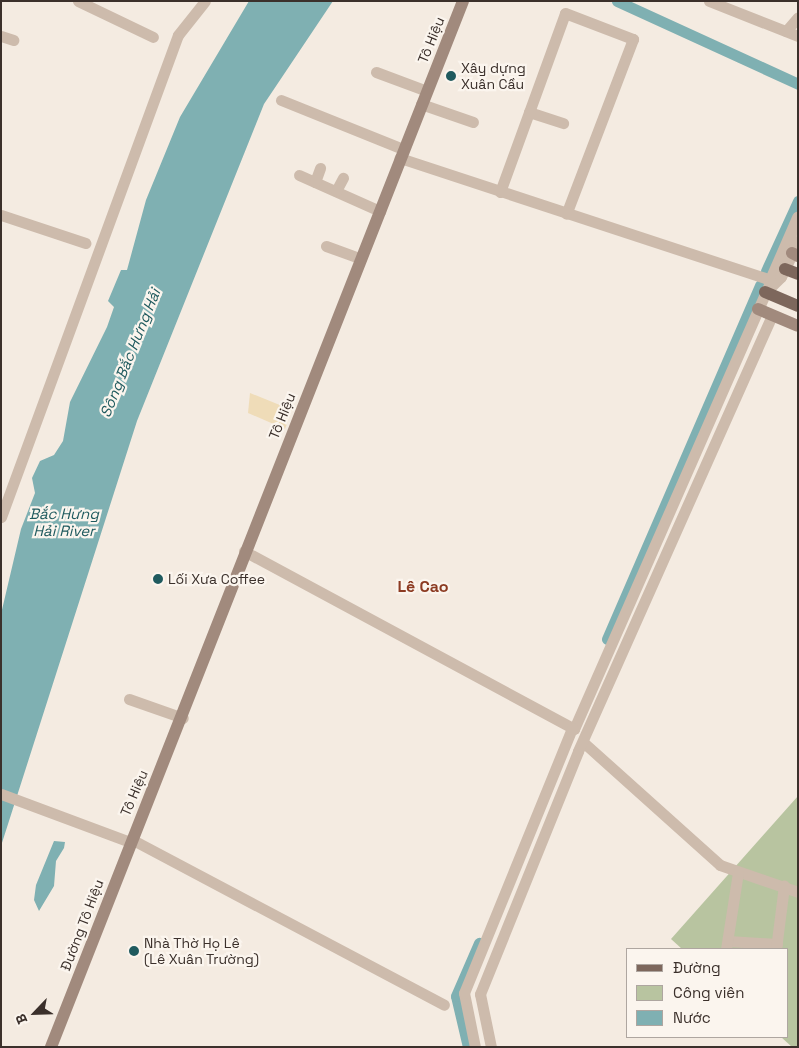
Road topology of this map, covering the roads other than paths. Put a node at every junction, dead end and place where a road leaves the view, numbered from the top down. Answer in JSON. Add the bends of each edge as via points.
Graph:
{"nodes":[{"id":1,"x":78,"y":1,"type":"edge"},
{"id":2,"x":205,"y":1,"type":"edge"},
{"id":3,"x":463,"y":1,"type":"edge"},
{"id":4,"x":708,"y":1,"type":"edge"},
{"id":5,"x":723,"y":4,"type":"edge"},
{"id":6,"x":798,"y":17,"type":"edge"},
{"id":7,"x":786,"y":31,"type":"junction"},
{"id":8,"x":1,"y":36,"type":"edge"},
{"id":9,"x":798,"y":36,"type":"edge"},
{"id":10,"x":152,"y":37,"type":"dead end"},
{"id":11,"x":13,"y":40,"type":"dead end"},
{"id":12,"x":376,"y":72,"type":"dead end"},
{"id":13,"x":427,"y":91,"type":"junction"},
{"id":14,"x":281,"y":100,"type":"dead end"},
{"id":15,"x":421,"y":104,"type":"junction"},
{"id":16,"x":529,"y":112,"type":"junction"},
{"id":17,"x":473,"y":122,"type":"dead end"},
{"id":18,"x":563,"y":123,"type":"dead end"},
{"id":19,"x":402,"y":154,"type":"junction"},
{"id":20,"x":320,"y":168,"type":"dead end"},
{"id":21,"x":299,"y":175,"type":"dead end"},
{"id":22,"x":343,"y":178,"type":"dead end"},
{"id":23,"x":314,"y":182,"type":"junction"},
{"id":24,"x":336,"y":191,"type":"junction"},
{"id":25,"x":500,"y":192,"type":"junction"},
{"id":26,"x":380,"y":211,"type":"junction"},
{"id":27,"x":566,"y":214,"type":"junction"},
{"id":28,"x":1,"y":215,"type":"edge"},
{"id":29,"x":798,"y":218,"type":"edge"},
{"id":30,"x":85,"y":243,"type":"dead end"},
{"id":31,"x":326,"y":246,"type":"dead end"},
{"id":32,"x":796,"y":250,"type":"edge"},
{"id":33,"x":362,"y":259,"type":"junction"},
{"id":34,"x":785,"y":269,"type":"junction"},
{"id":35,"x":798,"y":274,"type":"edge"},
{"id":36,"x":768,"y":286,"type":"junction"},
{"id":37,"x":798,"y":306,"type":"edge"},
{"id":38,"x":758,"y":309,"type":"junction"},
{"id":39,"x":772,"y":315,"type":"junction"},
{"id":40,"x":798,"y":326,"type":"edge"},
{"id":41,"x":1,"y":517,"type":"edge"},
{"id":42,"x":244,"y":551,"type":"junction"},
{"id":43,"x":129,"y":699,"type":"dead end"},
{"id":44,"x":183,"y":718,"type":"junction"},
{"id":45,"x":575,"y":724,"type":"junction"},
{"id":46,"x":590,"y":726,"type":"junction"},
{"id":47,"x":583,"y":742,"type":"junction"},
{"id":48,"x":1,"y":794,"type":"edge"},
{"id":49,"x":130,"y":841,"type":"junction"},
{"id":50,"x":738,"y":872,"type":"junction"},
{"id":51,"x":784,"y":886,"type":"junction"},
{"id":52,"x":798,"y":892,"type":"edge"},
{"id":53,"x":727,"y":945,"type":"edge"},
{"id":54,"x":777,"y":947,"type":"edge"},
{"id":55,"x":444,"y":1005,"type":"dead end"},
{"id":56,"x":51,"y":1047,"type":"edge"},
{"id":57,"x":475,"y":1047,"type":"edge"},
{"id":58,"x":491,"y":1047,"type":"edge"}],
"edges":[{"from":1,"to":10,"type":"street"},
{"from":2,"to":41,"type":"street","via":[[178,35]]},
{"from":3,"to":13,"type":"main road","name":"Tô Hiệu"},
{"from":4,"to":5,"type":"street"},
{"from":5,"to":7,"type":"street"},
{"from":6,"to":7,"type":"street"},
{"from":7,"to":9,"type":"street"},
{"from":8,"to":11,"type":"street"},
{"from":12,"to":13,"type":"street"},
{"from":13,"to":15,"type":"main road","name":"Tô Hiệu"},
{"from":14,"to":19,"type":"street"},
{"from":15,"to":17,"type":"street"},
{"from":15,"to":19,"type":"main road","name":"Tô Hiệu"},
{"from":16,"to":18,"type":"street"},
{"from":16,"to":25,"type":"street"},
{"from":16,"to":27,"type":"street","via":[[565,13],[633,39]]},
{"from":19,"to":25,"type":"street"},
{"from":19,"to":26,"type":"main road","name":"Tô Hiệu"},
{"from":20,"to":23,"type":"street"},
{"from":21,"to":23,"type":"street"},
{"from":22,"to":24,"type":"street"},
{"from":23,"to":24,"type":"street"},
{"from":24,"to":26,"type":"street"},
{"from":25,"to":27,"type":"street"},
{"from":26,"to":33,"type":"main road","name":"Tô Hiệu"},
{"from":27,"to":36,"type":"street"},
{"from":28,"to":30,"type":"street"},
{"from":29,"to":36,"type":"street"},
{"from":31,"to":33,"type":"street"},
{"from":32,"to":34,"type":"street"},
{"from":33,"to":42,"type":"main road","name":"Tô Hiệu"},
{"from":34,"to":35,"type":"main road"},
{"from":34,"to":36,"type":"street"},
{"from":36,"to":37,"type":"main road"},
{"from":36,"to":38,"type":"street"},
{"from":38,"to":39,"type":"main road"},
{"from":38,"to":45,"type":"street"},
{"from":39,"to":40,"type":"main road"},
{"from":39,"to":46,"type":"street"},
{"from":42,"to":44,"type":"main road","name":"Tô Hiệu"},
{"from":42,"to":45,"type":"street"},
{"from":43,"to":44,"type":"street"},
{"from":44,"to":49,"type":"main road","name":"Tô Hiệu"},
{"from":45,"to":46,"type":"street"},
{"from":45,"to":57,"type":"street","via":[[464,994]]},
{"from":46,"to":47,"type":"street"},
{"from":47,"to":50,"type":"street","via":[[720,865]]},
{"from":47,"to":58,"type":"street","via":[[480,994]]},
{"from":48,"to":49,"type":"street"},
{"from":49,"to":55,"type":"street"},
{"from":49,"to":56,"type":"main road","name":"Đường Tô Hiệu"},
{"from":50,"to":51,"type":"street"},
{"from":50,"to":53,"type":"street"},
{"from":51,"to":52,"type":"street"},
{"from":51,"to":54,"type":"street"},
{"from":53,"to":54,"type":"street"}]}
